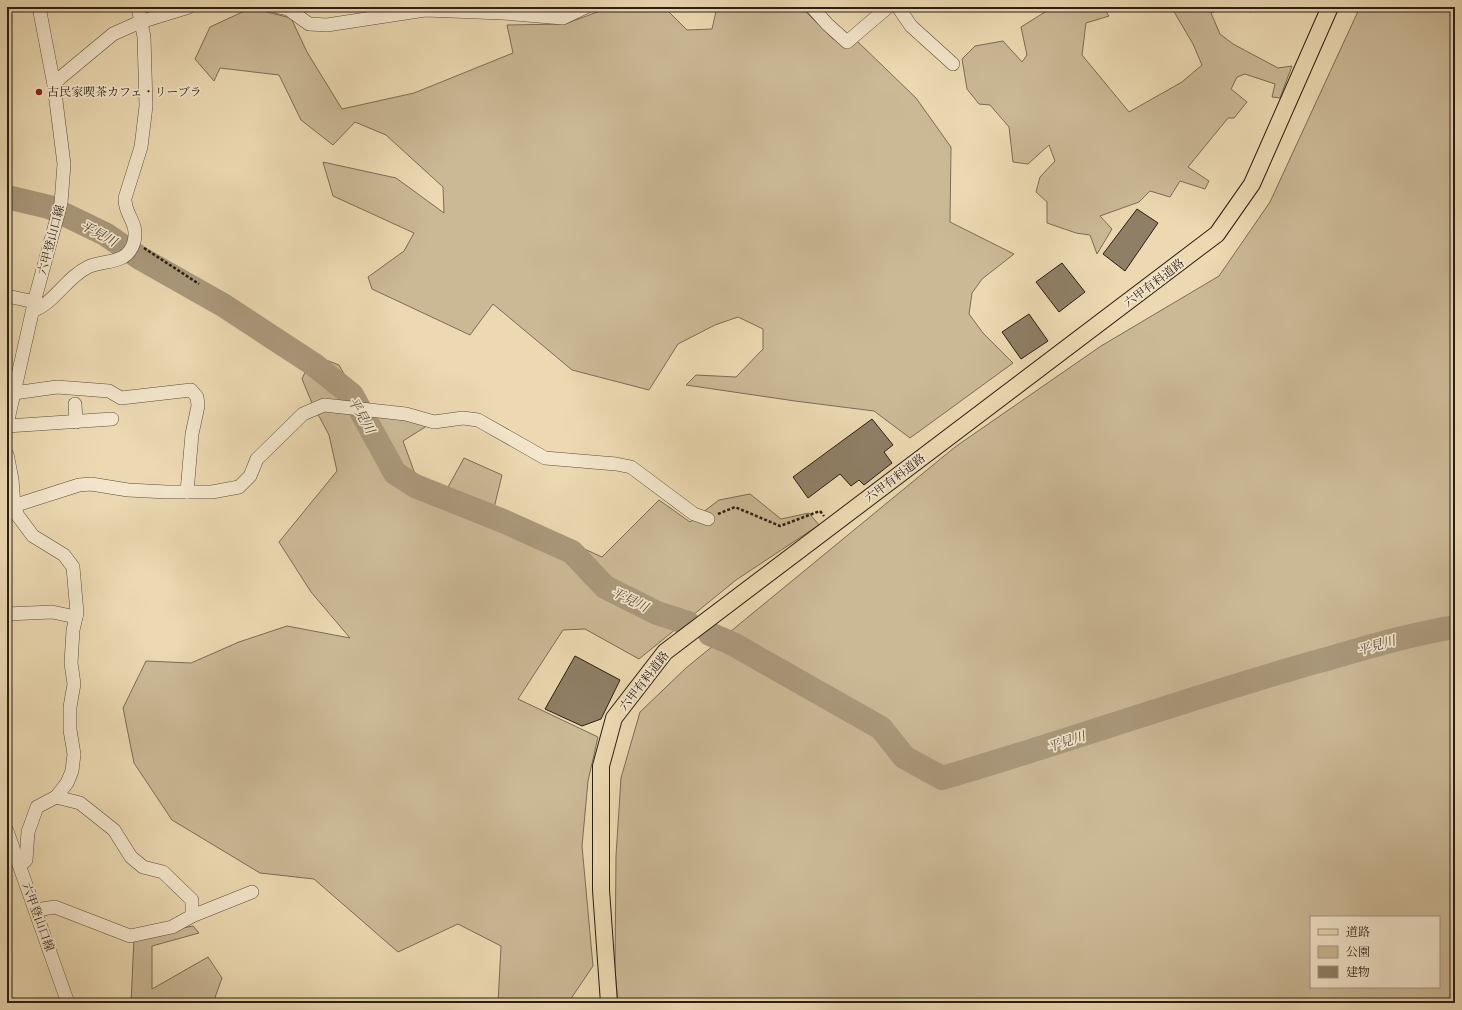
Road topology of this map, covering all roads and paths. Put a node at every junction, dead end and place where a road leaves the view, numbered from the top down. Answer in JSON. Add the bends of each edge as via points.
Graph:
{"nodes":[{"id":1,"x":39,"y":7,"type":"edge"},
{"id":2,"x":138,"y":7,"type":"edge"},
{"id":3,"x":190,"y":7,"type":"edge"},
{"id":4,"x":278,"y":7,"type":"edge"},
{"id":5,"x":586,"y":7,"type":"edge"},
{"id":6,"x":812,"y":7,"type":"edge"},
{"id":7,"x":888,"y":7,"type":"edge"},
{"id":8,"x":898,"y":7,"type":"edge"},
{"id":9,"x":1330,"y":7,"type":"edge"},
{"id":10,"x":140,"y":22,"type":"junction"},
{"id":11,"x":953,"y":64,"type":"dead end"},
{"id":12,"x":54,"y":86,"type":"junction"},
{"id":13,"x":134,"y":242,"type":"junction"},
{"id":14,"x":199,"y":284,"type":"dead end"},
{"id":15,"x":7,"y":296,"type":"edge"},
{"id":16,"x":34,"y":306,"type":"junction"},
{"id":17,"x":12,"y":385,"type":"edge"},
{"id":18,"x":75,"y":404,"type":"dead end"},
{"id":19,"x":112,"y":419,"type":"dead end"},
{"id":20,"x":76,"y":422,"type":"junction"},
{"id":21,"x":7,"y":425,"type":"edge"},
{"id":22,"x":7,"y":454,"type":"edge"},
{"id":23,"x":187,"y":492,"type":"junction"},
{"id":24,"x":10,"y":507,"type":"edge"},
{"id":25,"x":708,"y":519,"type":"joint"},
{"id":26,"x":831,"y":525,"type":"junction"},
{"id":27,"x":7,"y":614,"type":"edge"},
{"id":28,"x":76,"y":617,"type":"junction"},
{"id":29,"x":56,"y":797,"type":"junction"},
{"id":30,"x":7,"y":831,"type":"edge"},
{"id":31,"x":11,"y":851,"type":"edge"},
{"id":32,"x":20,"y":866,"type":"junction"},
{"id":33,"x":252,"y":892,"type":"dead end"},
{"id":34,"x":36,"y":910,"type":"junction"},
{"id":35,"x":192,"y":916,"type":"junction"},
{"id":36,"x":68,"y":1003,"type":"edge"},
{"id":37,"x":609,"y":1003,"type":"edge"}],
"edges":[{"from":1,"to":12,"type":"street","name":"六甲登山口線"},
{"from":2,"to":10,"type":"street"},
{"from":3,"to":10,"type":"street"},
{"from":4,"to":5,"type":"street","via":[[288,9],[309,24],[326,25],[425,10],[563,18]]},
{"from":6,"to":7,"type":"street","via":[[847,42]]},
{"from":8,"to":11,"type":"street","via":[[911,26]]},
{"from":9,"to":26,"type":"main road","name":"六甲有料道路","via":[[1252,184],[1217,234]]},
{"from":10,"to":12,"type":"street","via":[[113,34],[60,78]]},
{"from":10,"to":13,"type":"street","via":[[144,37],[146,106],[141,147],[124,206],[133,220]]},
{"from":12,"to":16,"type":"street","name":"六甲登山口線","via":[[64,164],[61,203]]},
{"from":13,"to":14,"type":"path"},
{"from":13,"to":16,"type":"street","via":[[126,254],[111,263],[89,266],[68,280],[42,308]]},
{"from":15,"to":16,"type":"street"},
{"from":16,"to":17,"type":"street","name":"六甲登山口線"},
{"from":17,"to":21,"type":"street","name":"六甲登山口線"},
{"from":17,"to":23,"type":"street","via":[[109,392],[121,398],[191,390],[197,397],[198,406],[192,434]]},
{"from":18,"to":20,"type":"street"},
{"from":19,"to":20,"type":"street"},
{"from":20,"to":21,"type":"street"},
{"from":22,"to":24,"type":"street","via":[[12,479]]},
{"from":23,"to":24,"type":"street","via":[[79,485]]},
{"from":23,"to":25,"type":"street","via":[[212,492],[239,487],[250,476],[257,459],[303,414],[324,405],[406,414],[434,422],[463,418],[478,420],[545,458],[631,467],[694,514]]},
{"from":24,"to":28,"type":"street","via":[[33,536],[64,555],[73,567]]},
{"from":25,"to":26,"type":"path","via":[[735,506],[780,526],[820,511]]},
{"from":26,"to":37,"type":"main road","name":"六甲有料道路","via":[[665,652],[614,718],[601,766],[601,890]]},
{"from":27,"to":28,"type":"street","via":[[52,612]]},
{"from":28,"to":29,"type":"street","via":[[71,663],[74,684],[70,707],[74,754],[67,782]]},
{"from":29,"to":32,"type":"street","via":[[37,807],[28,832],[26,860]]},
{"from":29,"to":35,"type":"street","via":[[80,803],[114,830],[131,857],[143,867],[163,872],[192,900]]},
{"from":30,"to":31,"type":"street","name":"六甲登山口線"},
{"from":31,"to":32,"type":"street","name":"六甲登山口線"},
{"from":32,"to":34,"type":"street","name":"六甲登山口線"},
{"from":33,"to":35,"type":"street"},
{"from":34,"to":35,"type":"street","via":[[56,907],[130,936],[172,927]]},
{"from":34,"to":36,"type":"street","name":"六甲登山口線"}]}
